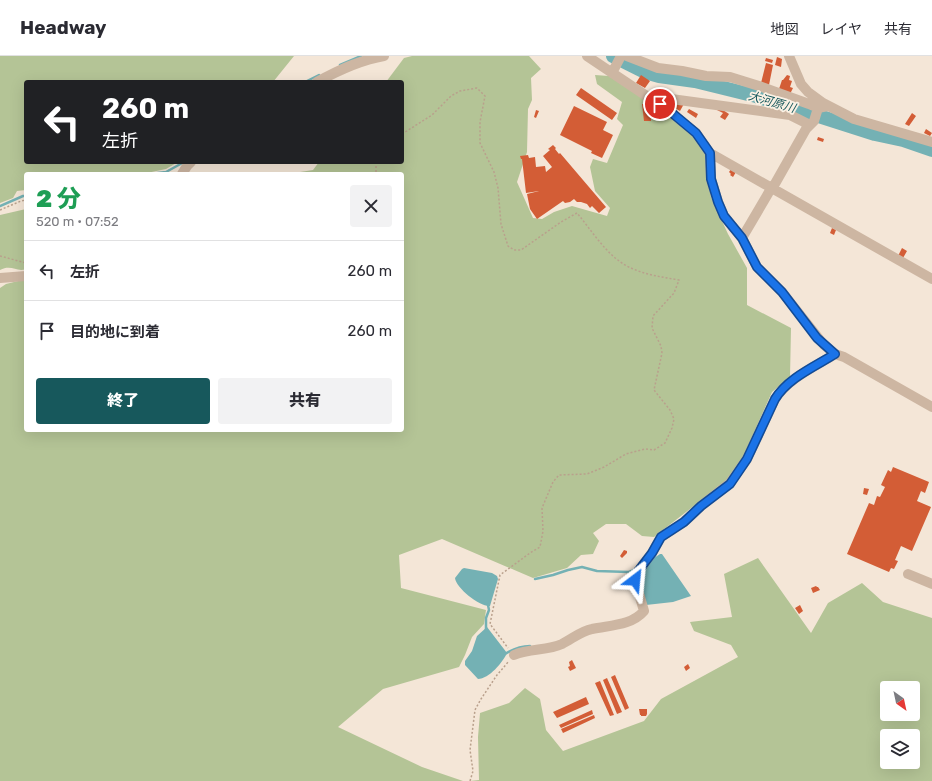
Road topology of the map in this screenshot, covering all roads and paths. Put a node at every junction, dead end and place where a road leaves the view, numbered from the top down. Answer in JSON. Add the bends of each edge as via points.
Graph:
{"nodes":[{"id":1,"x":384,"y":56,"type":"edge"},
{"id":2,"x":587,"y":56,"type":"edge"},
{"id":3,"x":789,"y":56,"type":"edge"},
{"id":4,"x":619,"y":61,"type":"edge"},
{"id":5,"x":321,"y":80,"type":"edge"},
{"id":6,"x":647,"y":96,"type":"junction"},
{"id":7,"x":823,"y":107,"type":"junction"},
{"id":8,"x":812,"y":123,"type":"junction"},
{"id":9,"x":404,"y":133,"type":"edge"},
{"id":10,"x":932,"y":142,"type":"edge"},
{"id":11,"x":710,"y":153,"type":"junction"},
{"id":12,"x":772,"y":189,"type":"junction"},
{"id":13,"x":24,"y":200,"type":"edge"},
{"id":14,"x":0,"y":210,"type":"edge"},
{"id":15,"x":742,"y":238,"type":"junction"},
{"id":16,"x":0,"y":256,"type":"edge"},
{"id":17,"x":24,"y":262,"type":"edge"},
{"id":18,"x":24,"y":276,"type":"edge"},
{"id":19,"x":0,"y":278,"type":"edge"},
{"id":20,"x":932,"y":279,"type":"edge"},
{"id":21,"x":835,"y":354,"type":"junction"},
{"id":22,"x":932,"y":407,"type":"edge"},
{"id":23,"x":908,"y":574,"type":"dead end"},
{"id":24,"x":932,"y":584,"type":"edge"},
{"id":25,"x":512,"y":653,"type":"junction"},
{"id":26,"x":470,"y":781,"type":"edge"}],
"edges":[{"from":1,"to":5,"type":"street","via":[[347,66]]},
{"from":2,"to":4,"type":"street"},
{"from":3,"to":7,"type":"street","via":[[802,84]]},
{"from":4,"to":6,"type":"street"},
{"from":4,"to":7,"type":"street","via":[[706,76],[730,77]]},
{"from":6,"to":8,"type":"street","via":[[790,115]]},
{"from":6,"to":11,"type":"street","via":[[696,133]]},
{"from":7,"to":8,"type":"street"},
{"from":7,"to":10,"type":"street"},
{"from":8,"to":12,"type":"street","via":[[806,129]]},
{"from":9,"to":25,"type":"path","via":[[432,115],[451,96],[460,91],[477,88],[486,96],[480,122],[480,143],[494,172],[501,224],[508,246],[514,250],[521,250],[560,222],[577,214],[606,248],[630,268],[652,276],[679,280],[674,294],[653,316],[652,328],[662,353],[654,390],[674,419],[665,444],[654,450],[645,449],[626,454],[587,474],[559,475],[552,482],[542,508],[540,547],[500,575],[490,624]]},
{"from":11,"to":12,"type":"street"},
{"from":11,"to":15,"type":"street","via":[[711,179],[718,202],[724,216]]},
{"from":12,"to":15,"type":"street"},
{"from":12,"to":20,"type":"street"},
{"from":13,"to":14,"type":"path"},
{"from":15,"to":21,"type":"street","via":[[757,267],[782,292],[817,338]]},
{"from":16,"to":17,"type":"path"},
{"from":18,"to":19,"type":"street"},
{"from":21,"to":22,"type":"street"},
{"from":21,"to":25,"type":"street","via":[[798,376],[781,390],[747,459],[730,484],[684,522],[661,537],[636,574],[635,580],[644,611],[638,618],[581,632],[561,644]]},
{"from":23,"to":24,"type":"street"},
{"from":25,"to":26,"type":"path","via":[[475,710],[470,750],[473,771]]}]}
